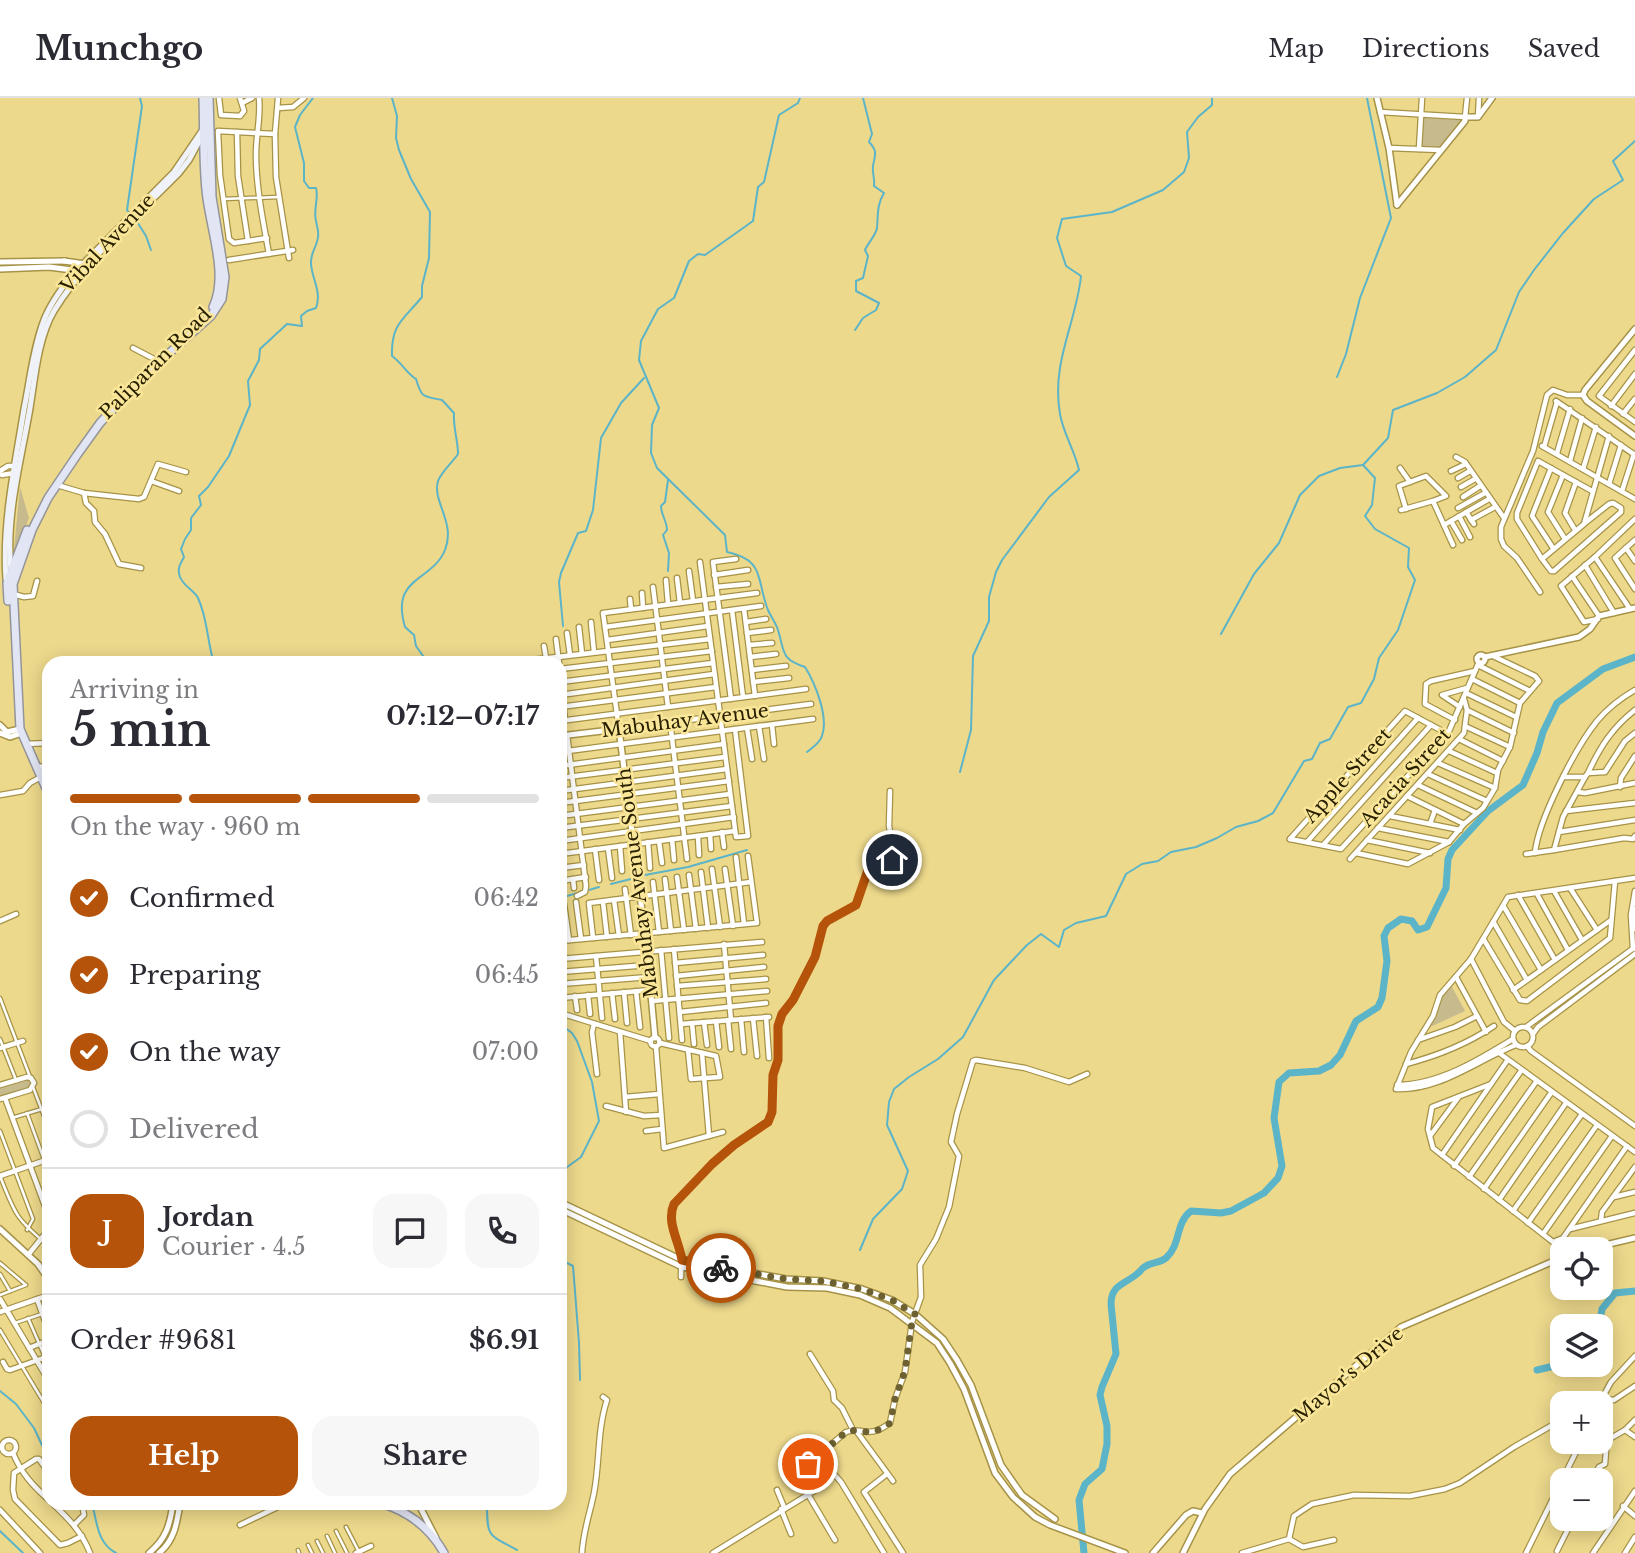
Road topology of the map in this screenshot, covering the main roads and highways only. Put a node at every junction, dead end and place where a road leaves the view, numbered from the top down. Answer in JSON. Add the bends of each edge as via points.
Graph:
{"nodes":[{"id":1,"x":203,"y":98,"type":"edge"},
{"id":2,"x":208,"y":98,"type":"edge"},
{"id":3,"x":206,"y":131,"type":"junction"},
{"id":4,"x":80,"y":271,"type":"junction"},
{"id":5,"x":15,"y":473,"type":"junction"},
{"id":6,"x":0,"y":518,"type":"edge"},
{"id":7,"x":9,"y":521,"type":"junction"},
{"id":8,"x":11,"y":573,"type":"junction"},
{"id":9,"x":5,"y":585,"type":"edge"},
{"id":10,"x":21,"y":731,"type":"junction"},
{"id":11,"x":42,"y":779,"type":"edge"},
{"id":12,"x":398,"y":1510,"type":"edge"},
{"id":13,"x":426,"y":1516,"type":"road end"},
{"id":14,"x":418,"y":1521,"type":"junction"},
{"id":15,"x":444,"y":1553,"type":"edge"}],
"edges":[{"from":1,"to":3,"type":"main road","name":"Paliparan Road"},
{"from":2,"to":3,"type":"main road","name":"Paliparan Road"},
{"from":3,"to":4,"type":"main road","name":"Vibal Avenue","via":[[140,210]]},
{"from":3,"to":8,"type":"main road","name":"Paliparan Road","via":[[217,298],[202,319],[97,421],[58,474],[28,529]]},
{"from":3,"to":9,"type":"main road","name":"Paliparan Road","via":[[225,277],[222,299],[206,322],[148,372],[100,424],[56,485]]},
{"from":4,"to":5,"type":"main road","name":"Vibal Avenue","via":[[53,313],[43,341]]},
{"from":4,"to":5,"type":"main road","name":"Vibal Avenue","via":[[61,290],[37,339]]},
{"from":5,"to":7,"type":"main road","name":"Vibal Avenue"},
{"from":6,"to":7,"type":"main road"},
{"from":7,"to":8,"type":"main road","name":"Vibal Avenue"},
{"from":7,"to":9,"type":"main road","name":"Vibal Avenue"},
{"from":8,"to":9,"type":"main road","name":"Paliparan Road"},
{"from":9,"to":10,"type":"main road","name":"Paliparan Road","via":[[14,712]]},
{"from":9,"to":10,"type":"main road","name":"Paliparan Road","via":[[12,594]]},
{"from":10,"to":11,"type":"main road","name":"Paliparan Road"},
{"from":12,"to":14,"type":"main road"},
{"from":13,"to":14,"type":"main road"},
{"from":14,"to":15,"type":"main road"}]}
